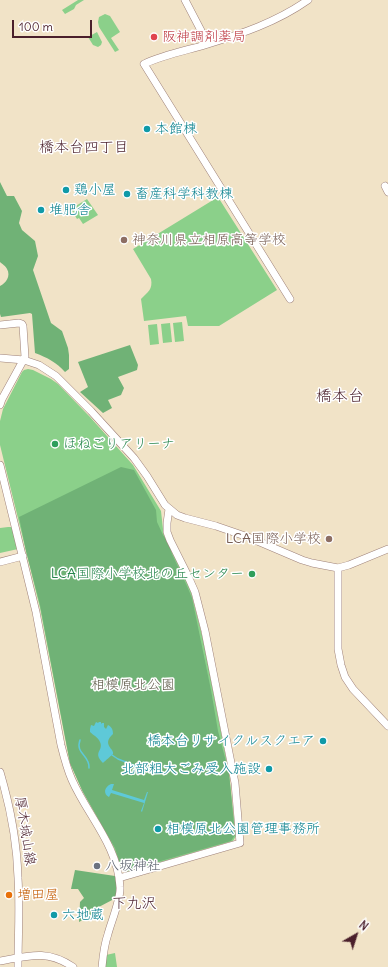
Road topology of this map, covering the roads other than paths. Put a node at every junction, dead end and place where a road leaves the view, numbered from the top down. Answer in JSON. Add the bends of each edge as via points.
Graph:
{"nodes":[{"id":1,"x":185,"y":0,"type":"edge"},
{"id":2,"x":308,"y":0,"type":"edge"},
{"id":3,"x":208,"y":44,"type":"junction"},
{"id":4,"x":290,"y":299,"type":"dead end"},
{"id":5,"x":0,"y":325,"type":"edge"},
{"id":6,"x":0,"y":358,"type":"edge"},
{"id":7,"x":24,"y":360,"type":"junction"},
{"id":8,"x":0,"y":405,"type":"edge"},
{"id":9,"x":0,"y":465,"type":"edge"},
{"id":10,"x":169,"y":509,"type":"junction"},
{"id":11,"x":388,"y":549,"type":"edge"},
{"id":12,"x":22,"y":556,"type":"junction"},
{"id":13,"x":0,"y":562,"type":"edge"},
{"id":14,"x":338,"y":568,"type":"junction"},
{"id":15,"x":388,"y":726,"type":"edge"},
{"id":16,"x":0,"y":772,"type":"edge"},
{"id":17,"x":119,"y":878,"type":"junction"},
{"id":18,"x":18,"y":958,"type":"junction"},
{"id":19,"x":0,"y":961,"type":"edge"},
{"id":20,"x":18,"y":967,"type":"edge"},
{"id":21,"x":73,"y":967,"type":"edge"},
{"id":22,"x":102,"y":967,"type":"edge"}],
"edges":[{"from":1,"to":3,"type":"street"},
{"from":2,"to":3,"type":"street","via":[[273,21]]},
{"from":3,"to":4,"type":"street","via":[[144,64]]},
{"from":5,"to":7,"type":"street","via":[[19,323],[24,326]]},
{"from":6,"to":7,"type":"street"},
{"from":7,"to":8,"type":"street"},
{"from":7,"to":10,"type":"street","via":[[39,365],[56,376],[86,406],[148,476],[162,502]]},
{"from":9,"to":12,"type":"street"},
{"from":10,"to":14,"type":"street","via":[[177,515],[235,532],[302,560]]},
{"from":10,"to":17,"type":"street","via":[[167,532],[195,592],[205,631],[235,783],[240,843]]},
{"from":11,"to":14,"type":"street"},
{"from":12,"to":13,"type":"street"},
{"from":12,"to":17,"type":"street","via":[[36,612],[66,763],[75,787],[109,846]]},
{"from":14,"to":15,"type":"street","via":[[338,649],[341,665],[353,689]]},
{"from":16,"to":18,"type":"street","name":"厚木城山線","via":[[10,810],[17,858]]},
{"from":17,"to":22,"type":"street","via":[[120,893],[106,939]]},
{"from":18,"to":19,"type":"street"},
{"from":18,"to":20,"type":"street","name":"厚木城山線"},
{"from":18,"to":21,"type":"street","via":[[48,956]]}]}
